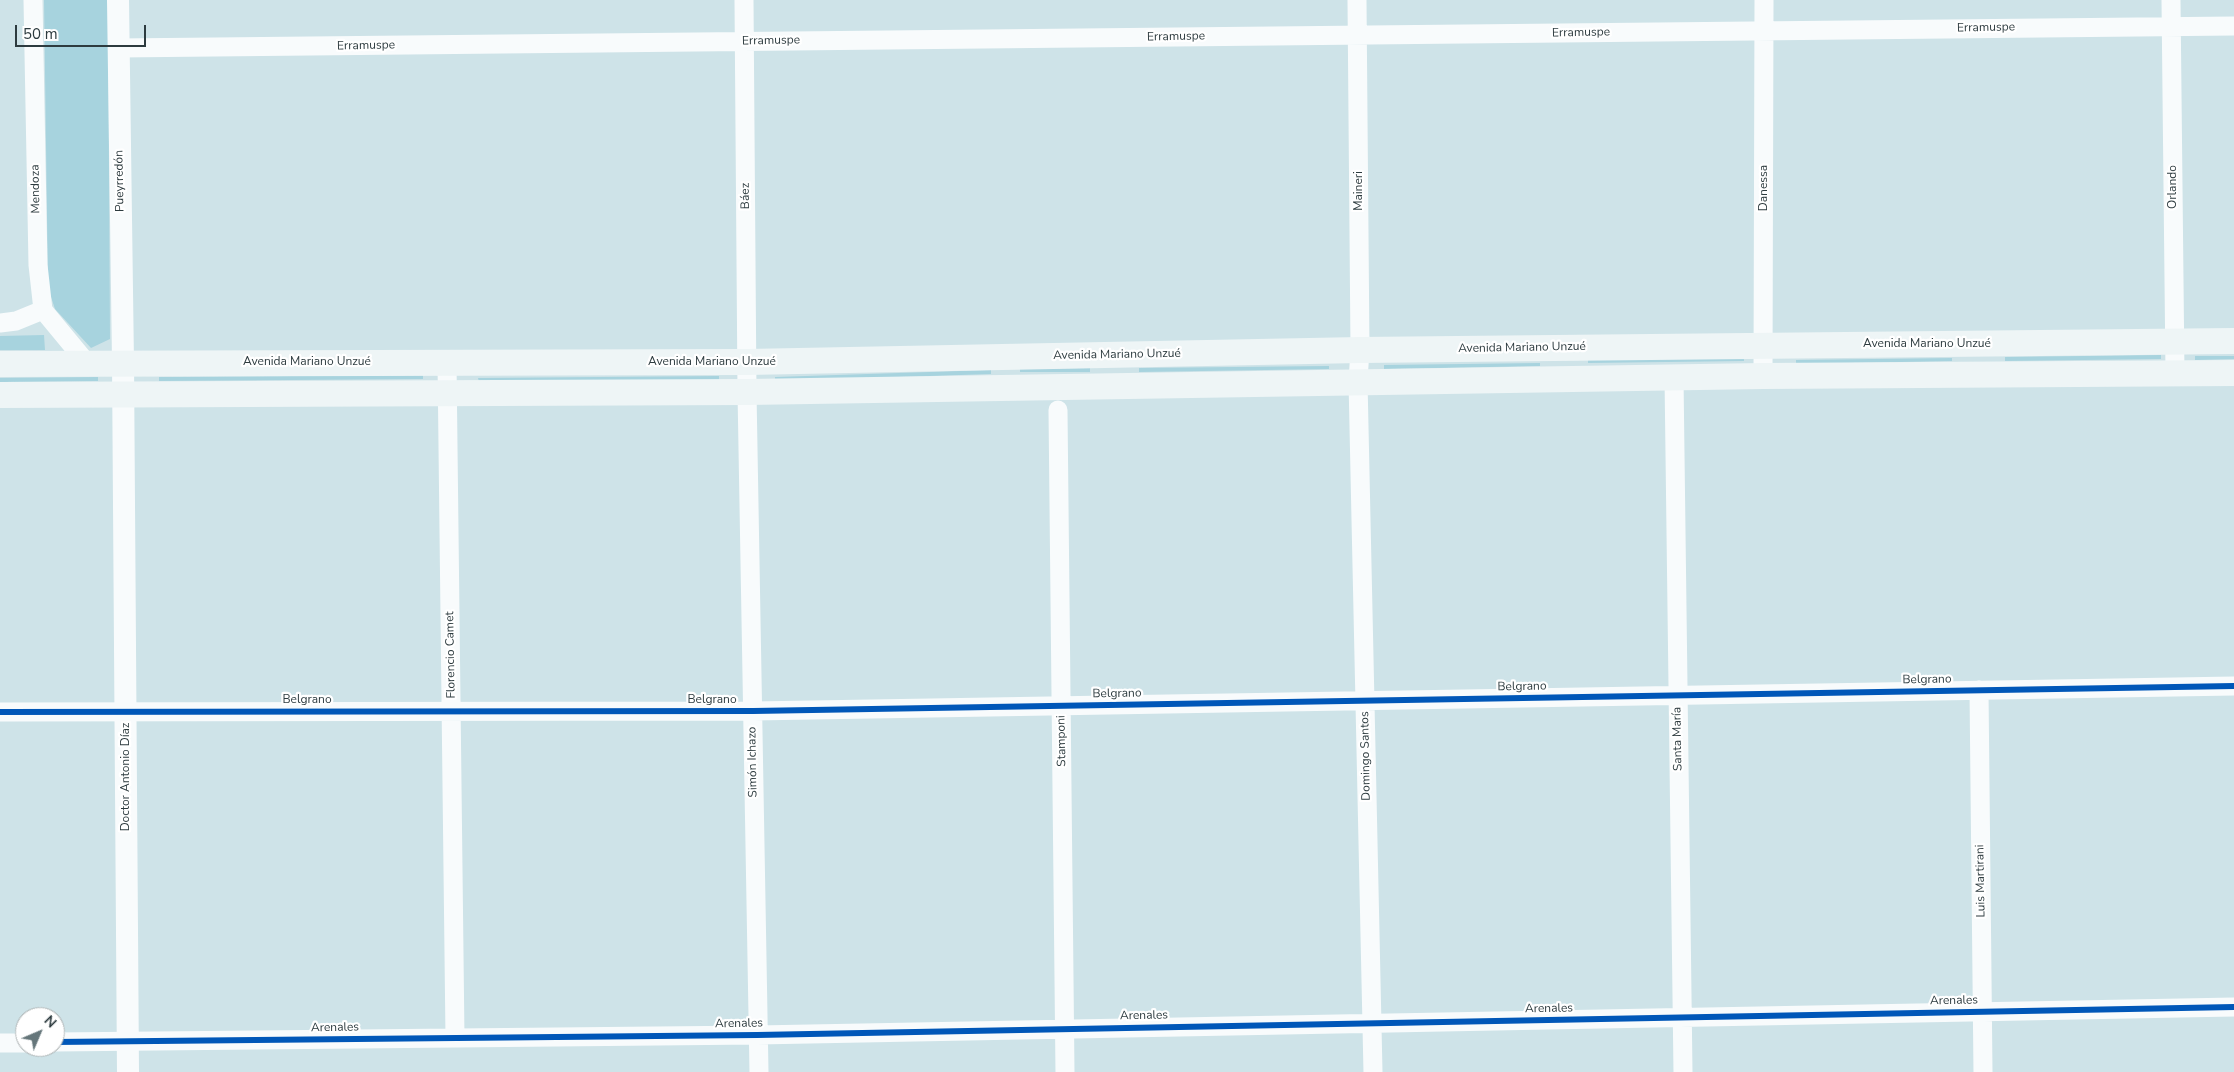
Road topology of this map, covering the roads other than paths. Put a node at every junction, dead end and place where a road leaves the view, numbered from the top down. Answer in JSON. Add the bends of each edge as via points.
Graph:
{"nodes":[{"id":1,"x":33,"y":0,"type":"edge"},
{"id":2,"x":118,"y":0,"type":"edge"},
{"id":3,"x":744,"y":0,"type":"edge"},
{"id":4,"x":1357,"y":0,"type":"edge"},
{"id":5,"x":1764,"y":0,"type":"edge"},
{"id":6,"x":2171,"y":0,"type":"edge"},
{"id":7,"x":2172,"y":26,"type":"junction"},
{"id":8,"x":2234,"y":26,"type":"edge"},
{"id":9,"x":1764,"y":31,"type":"junction"},
{"id":10,"x":1358,"y":35,"type":"junction"},
{"id":11,"x":744,"y":42,"type":"junction"},
{"id":12,"x":118,"y":48,"type":"junction"},
{"id":13,"x":43,"y":310,"type":"junction"},
{"id":14,"x":0,"y":324,"type":"edge"},
{"id":15,"x":2234,"y":341,"type":"edge"},
{"id":16,"x":2174,"y":342,"type":"junction"},
{"id":17,"x":1765,"y":345,"type":"junction"},
{"id":18,"x":1564,"y":347,"type":"junction"},
{"id":19,"x":1360,"y":350,"type":"junction"},
{"id":20,"x":1118,"y":355,"type":"junction"},
{"id":21,"x":1006,"y":357,"type":"junction"},
{"id":22,"x":86,"y":362,"type":"junction"},
{"id":23,"x":123,"y":362,"type":"junction"},
{"id":24,"x":447,"y":362,"type":"junction"},
{"id":25,"x":747,"y":362,"type":"junction"},
{"id":26,"x":0,"y":364,"type":"edge"},
{"id":27,"x":2175,"y":373,"type":"junction"},
{"id":28,"x":2234,"y":373,"type":"edge"},
{"id":29,"x":1763,"y":376,"type":"junction"},
{"id":30,"x":1674,"y":377,"type":"junction"},
{"id":31,"x":1566,"y":378,"type":"junction"},
{"id":32,"x":1358,"y":381,"type":"junction"},
{"id":33,"x":1118,"y":385,"type":"junction"},
{"id":34,"x":1005,"y":387,"type":"junction"},
{"id":35,"x":747,"y":392,"type":"junction"},
{"id":36,"x":448,"y":393,"type":"junction"},
{"id":37,"x":0,"y":395,"type":"edge"},
{"id":38,"x":123,"y":395,"type":"junction"},
{"id":39,"x":1058,"y":410,"type":"dead end"},
{"id":40,"x":2234,"y":686,"type":"edge"},
{"id":41,"x":1979,"y":690,"type":"junction"},
{"id":42,"x":1678,"y":696,"type":"junction"},
{"id":43,"x":1364,"y":701,"type":"junction"},
{"id":44,"x":1062,"y":706,"type":"junction"},
{"id":45,"x":126,"y":711,"type":"junction"},
{"id":46,"x":452,"y":711,"type":"junction"},
{"id":47,"x":752,"y":711,"type":"junction"},
{"id":48,"x":0,"y":712,"type":"edge"},
{"id":49,"x":2234,"y":1007,"type":"edge"},
{"id":50,"x":1982,"y":1012,"type":"junction"},
{"id":51,"x":1682,"y":1018,"type":"junction"},
{"id":52,"x":1372,"y":1023,"type":"junction"},
{"id":53,"x":1065,"y":1029,"type":"junction"},
{"id":54,"x":758,"y":1035,"type":"junction"},
{"id":55,"x":455,"y":1038,"type":"junction"},
{"id":56,"x":128,"y":1041,"type":"junction"},
{"id":57,"x":15,"y":1042,"type":"edge"},
{"id":58,"x":65,"y":1042,"type":"edge"},
{"id":59,"x":0,"y":1043,"type":"edge"},
{"id":60,"x":128,"y":1072,"type":"edge"},
{"id":61,"x":759,"y":1072,"type":"edge"},
{"id":62,"x":1065,"y":1072,"type":"edge"},
{"id":63,"x":1373,"y":1072,"type":"edge"},
{"id":64,"x":1683,"y":1072,"type":"edge"},
{"id":65,"x":1983,"y":1072,"type":"edge"}],
"edges":[{"from":1,"to":13,"type":"street","name":"Mendoza","via":[[38,265]]},
{"from":2,"to":12,"type":"street","name":"Pueyrredón"},
{"from":3,"to":11,"type":"street","name":"Báez"},
{"from":4,"to":10,"type":"street","name":"Maineri"},
{"from":5,"to":9,"type":"street","name":"Danessa"},
{"from":6,"to":7,"type":"street","name":"Orlando"},
{"from":7,"to":8,"type":"street","name":"Erramuspe"},
{"from":7,"to":9,"type":"street","name":"Erramuspe"},
{"from":7,"to":16,"type":"street","name":"Orlando"},
{"from":9,"to":10,"type":"street","name":"Erramuspe"},
{"from":9,"to":17,"type":"street","name":"Danessa"},
{"from":10,"to":11,"type":"street","name":"Erramuspe"},
{"from":10,"to":19,"type":"street","name":"Maineri"},
{"from":11,"to":12,"type":"street","name":"Erramuspe"},
{"from":11,"to":25,"type":"street","name":"Báez"},
{"from":12,"to":23,"type":"street","name":"Pueyrredón"},
{"from":13,"to":14,"type":"street"},
{"from":13,"to":22,"type":"street"},
{"from":15,"to":16,"type":"main road","name":"Avenida Mariano Unzué"},
{"from":16,"to":17,"type":"main road","name":"Avenida Mariano Unzué"},
{"from":16,"to":27,"type":"street","name":"Orlando"},
{"from":17,"to":18,"type":"main road","name":"Avenida Mariano Unzué"},
{"from":17,"to":29,"type":"street","name":"Danessa"},
{"from":18,"to":19,"type":"main road","name":"Avenida Mariano Unzué"},
{"from":18,"to":31,"type":"main road"},
{"from":19,"to":20,"type":"main road","name":"Avenida Mariano Unzué"},
{"from":19,"to":32,"type":"street","name":"Maineri"},
{"from":20,"to":21,"type":"main road","name":"Avenida Mariano Unzué"},
{"from":20,"to":33,"type":"main road"},
{"from":21,"to":25,"type":"main road","name":"Avenida Mariano Unzué"},
{"from":21,"to":34,"type":"main road"},
{"from":22,"to":23,"type":"main road","name":"Avenida Mariano Unzué"},
{"from":22,"to":26,"type":"main road","name":"Avenida Mariano Unzué"},
{"from":23,"to":24,"type":"main road","name":"Avenida Mariano Unzué"},
{"from":23,"to":38,"type":"street","name":"Doctor Antonio Díaz"},
{"from":24,"to":25,"type":"main road","name":"Avenida Mariano Unzué"},
{"from":24,"to":36,"type":"street","name":"Florencio Camet"},
{"from":25,"to":35,"type":"street","name":"Báez"},
{"from":27,"to":28,"type":"main road"},
{"from":27,"to":29,"type":"main road"},
{"from":29,"to":30,"type":"main road"},
{"from":30,"to":31,"type":"main road"},
{"from":30,"to":42,"type":"street","name":"Santa María"},
{"from":31,"to":32,"type":"main road"},
{"from":32,"to":33,"type":"main road"},
{"from":32,"to":43,"type":"street","name":"Domingo Santos"},
{"from":33,"to":34,"type":"main road"},
{"from":34,"to":35,"type":"main road"},
{"from":35,"to":36,"type":"main road"},
{"from":35,"to":47,"type":"street","name":"Simón Ichazo"},
{"from":36,"to":38,"type":"main road"},
{"from":36,"to":46,"type":"street","name":"Florencio Camet"},
{"from":37,"to":38,"type":"main road"},
{"from":38,"to":45,"type":"street","name":"Doctor Antonio Díaz"},
{"from":39,"to":44,"type":"street","name":"Stamponi"},
{"from":40,"to":41,"type":"street","name":"Belgrano"},
{"from":41,"to":42,"type":"street","name":"Belgrano"},
{"from":41,"to":50,"type":"street","name":"Luis Martirani"},
{"from":42,"to":43,"type":"street","name":"Belgrano"},
{"from":42,"to":51,"type":"street","name":"Santa María"},
{"from":43,"to":44,"type":"street","name":"Belgrano"},
{"from":43,"to":52,"type":"street","name":"Domingo Santos"},
{"from":44,"to":47,"type":"street","name":"Belgrano"},
{"from":44,"to":53,"type":"street","name":"Stamponi"},
{"from":45,"to":46,"type":"street","name":"Belgrano"},
{"from":45,"to":48,"type":"street","name":"Belgrano"},
{"from":45,"to":56,"type":"street","name":"Doctor Antonio Díaz"},
{"from":46,"to":47,"type":"street","name":"Belgrano"},
{"from":46,"to":55,"type":"street","name":"Florencio Camet"},
{"from":47,"to":54,"type":"street","name":"Simón Ichazo"},
{"from":49,"to":50,"type":"street","name":"Arenales"},
{"from":50,"to":51,"type":"street","name":"Arenales"},
{"from":50,"to":65,"type":"street","name":"Luis Martirani"},
{"from":51,"to":52,"type":"street","name":"Arenales"},
{"from":51,"to":64,"type":"street","name":"Santa María"},
{"from":52,"to":53,"type":"street","name":"Arenales"},
{"from":52,"to":63,"type":"street","name":"Domingo Santos"},
{"from":53,"to":54,"type":"street","name":"Arenales"},
{"from":53,"to":62,"type":"street","name":"Stamponi"},
{"from":54,"to":55,"type":"street","name":"Arenales"},
{"from":54,"to":61,"type":"street","name":"Simón Ichazo"},
{"from":55,"to":56,"type":"street","name":"Arenales"},
{"from":56,"to":58,"type":"street","name":"Arenales"},
{"from":56,"to":60,"type":"street","name":"Doctor Antonio Díaz"},
{"from":57,"to":59,"type":"street"}]}
